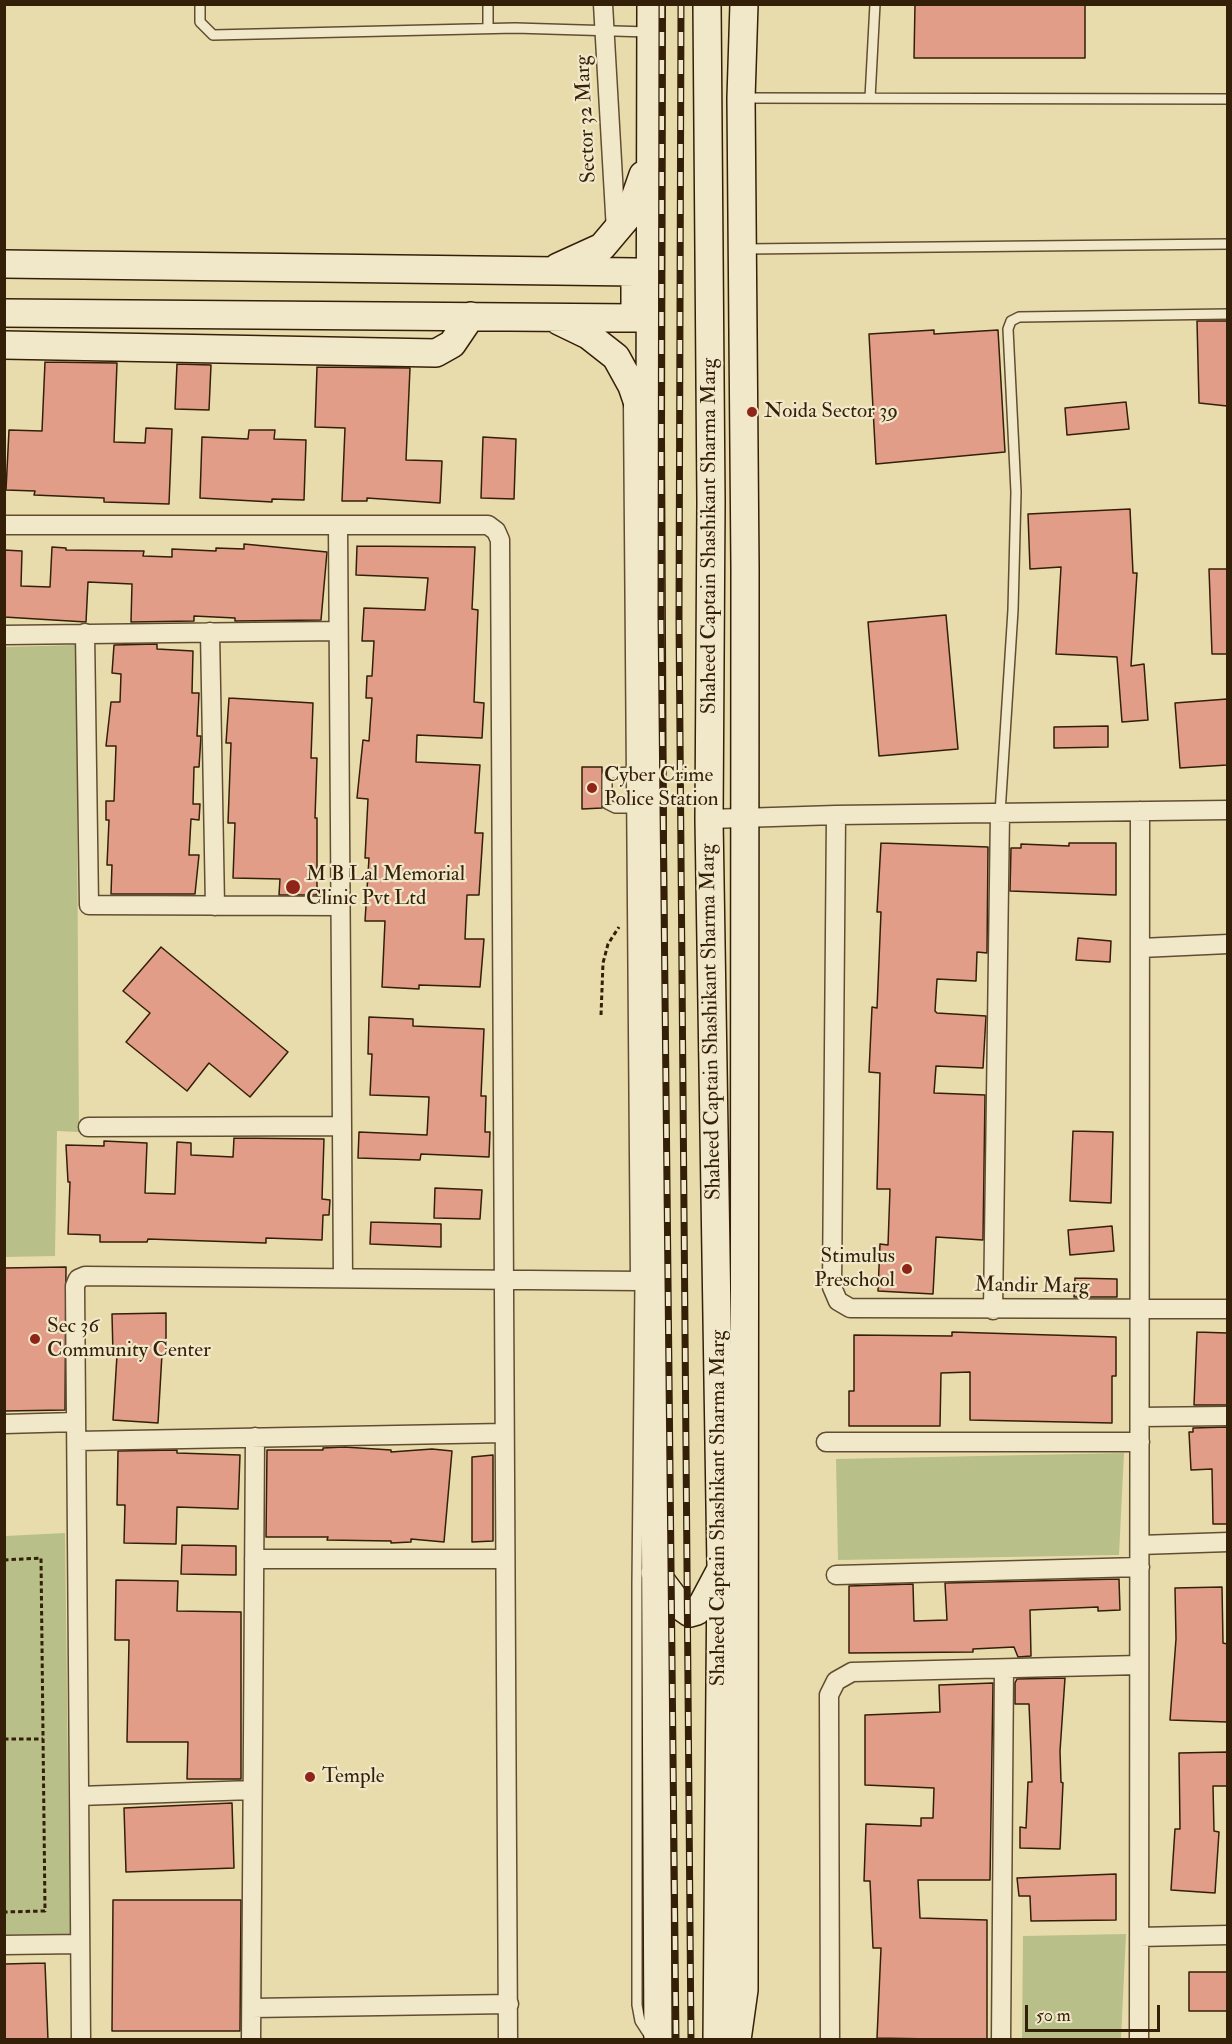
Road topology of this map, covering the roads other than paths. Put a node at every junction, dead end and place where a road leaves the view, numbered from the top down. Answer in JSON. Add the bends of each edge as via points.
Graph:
{"nodes":[{"id":1,"x":200,"y":4,"type":"edge"},
{"id":2,"x":488,"y":4,"type":"edge"},
{"id":3,"x":603,"y":4,"type":"edge"},
{"id":4,"x":651,"y":4,"type":"edge"},
{"id":5,"x":707,"y":4,"type":"edge"},
{"id":6,"x":744,"y":4,"type":"edge"},
{"id":7,"x":875,"y":4,"type":"edge"},
{"id":8,"x":488,"y":28,"type":"junction"},
{"id":9,"x":604,"y":31,"type":"junction"},
{"id":10,"x":651,"y":32,"type":"junction"},
{"id":11,"x":741,"y":98,"type":"junction"},
{"id":12,"x":870,"y":98,"type":"junction"},
{"id":13,"x":1227,"y":99,"type":"edge"},
{"id":14,"x":651,"y":143,"type":"junction"},
{"id":15,"x":616,"y":231,"type":"junction"},
{"id":16,"x":1227,"y":244,"type":"edge"},
{"id":17,"x":743,"y":249,"type":"junction"},
{"id":18,"x":4,"y":264,"type":"edge"},
{"id":19,"x":549,"y":271,"type":"junction"},
{"id":20,"x":4,"y":313,"type":"edge"},
{"id":21,"x":1227,"y":314,"type":"edge"},
{"id":22,"x":471,"y":316,"type":"junction"},
{"id":23,"x":550,"y":316,"type":"junction"},
{"id":24,"x":4,"y":345,"type":"edge"},
{"id":25,"x":632,"y":386,"type":"junction"},
{"id":26,"x":650,"y":436,"type":"junction"},
{"id":27,"x":4,"y":525,"type":"edge"},
{"id":28,"x":338,"y":526,"type":"junction"},
{"id":29,"x":210,"y":632,"type":"junction"},
{"id":30,"x":338,"y":632,"type":"junction"},
{"id":31,"x":85,"y":633,"type":"junction"},
{"id":32,"x":4,"y":635,"type":"edge"},
{"id":33,"x":635,"y":772,"type":"junction"},
{"id":34,"x":635,"y":808,"type":"junction"},
{"id":35,"x":1227,"y":810,"type":"edge"},
{"id":36,"x":1140,"y":811,"type":"junction"},
{"id":37,"x":1000,"y":813,"type":"junction"},
{"id":38,"x":836,"y":815,"type":"junction"},
{"id":39,"x":709,"y":819,"type":"junction"},
{"id":40,"x":745,"y":819,"type":"junction"},
{"id":41,"x":215,"y":906,"type":"junction"},
{"id":42,"x":340,"y":906,"type":"junction"},
{"id":43,"x":1227,"y":944,"type":"edge"},
{"id":44,"x":1141,"y":948,"type":"junction"},
{"id":45,"x":342,"y":1126,"type":"junction"},
{"id":46,"x":88,"y":1127,"type":"dead end"},
{"id":47,"x":343,"y":1278,"type":"junction"},
{"id":48,"x":504,"y":1279,"type":"junction"},
{"id":49,"x":647,"y":1281,"type":"junction"},
{"id":50,"x":1227,"y":1309,"type":"edge"},
{"id":51,"x":993,"y":1310,"type":"junction"},
{"id":52,"x":1140,"y":1311,"type":"junction"},
{"id":53,"x":1227,"y":1416,"type":"edge"},
{"id":54,"x":1140,"y":1417,"type":"junction"},
{"id":55,"x":76,"y":1422,"type":"junction"},
{"id":56,"x":4,"y":1424,"type":"edge"},
{"id":57,"x":504,"y":1433,"type":"junction"},
{"id":58,"x":255,"y":1437,"type":"junction"},
{"id":59,"x":76,"y":1441,"type":"junction"},
{"id":60,"x":826,"y":1442,"type":"dead end"},
{"id":61,"x":1140,"y":1442,"type":"junction"},
{"id":62,"x":1227,"y":1542,"type":"edge"},
{"id":63,"x":1140,"y":1545,"type":"junction"},
{"id":64,"x":254,"y":1559,"type":"junction"},
{"id":65,"x":505,"y":1559,"type":"junction"},
{"id":66,"x":722,"y":1567,"type":"junction"},
{"id":67,"x":1140,"y":1567,"type":"junction"},
{"id":68,"x":656,"y":1572,"type":"junction"},
{"id":69,"x":836,"y":1575,"type":"dead end"},
{"id":70,"x":1139,"y":1665,"type":"junction"},
{"id":71,"x":1004,"y":1669,"type":"junction"},
{"id":72,"x":252,"y":1790,"type":"junction"},
{"id":73,"x":79,"y":1796,"type":"junction"},
{"id":74,"x":1227,"y":1935,"type":"edge"},
{"id":75,"x":1139,"y":1937,"type":"junction"},
{"id":76,"x":80,"y":1944,"type":"junction"},
{"id":77,"x":4,"y":1945,"type":"edge"},
{"id":78,"x":509,"y":2004,"type":"junction"},
{"id":79,"x":252,"y":2008,"type":"junction"},
{"id":80,"x":81,"y":2040,"type":"edge"},
{"id":81,"x":251,"y":2040,"type":"edge"},
{"id":82,"x":508,"y":2040,"type":"edge"},
{"id":83,"x":652,"y":2040,"type":"edge"},
{"id":84,"x":658,"y":2040,"type":"edge"},
{"id":85,"x":717,"y":2040,"type":"edge"},
{"id":86,"x":737,"y":2040,"type":"edge"},
{"id":87,"x":830,"y":2040,"type":"edge"},
{"id":88,"x":1001,"y":2040,"type":"edge"},
{"id":89,"x":1139,"y":2040,"type":"edge"}],
"edges":[{"from":1,"to":8,"type":"lane","via":[[200,22],[213,35]]},
{"from":2,"to":8,"type":"lane"},
{"from":3,"to":9,"type":"street","name":"Sector 32 Marg"},
{"from":4,"to":10,"type":"main road"},
{"from":5,"to":39,"type":"main road","name":"Shaheed Captain Shashikant Sharma Marg"},
{"from":6,"to":11,"type":"main road"},
{"from":7,"to":12,"type":"lane"},
{"from":8,"to":9,"type":"lane"},
{"from":9,"to":10,"type":"lane"},
{"from":9,"to":15,"type":"street","name":"Sector 32 Marg"},
{"from":10,"to":14,"type":"main road"},
{"from":11,"to":12,"type":"lane"},
{"from":11,"to":17,"type":"main road"},
{"from":12,"to":13,"type":"lane"},
{"from":14,"to":15,"type":"main road","via":[[629,215]]},
{"from":14,"to":26,"type":"main road"},
{"from":15,"to":19,"type":"main road","via":[[602,247]]},
{"from":16,"to":17,"type":"lane"},
{"from":17,"to":40,"type":"main road"},
{"from":18,"to":19,"type":"main road"},
{"from":19,"to":23,"type":"main road","via":[[635,272],[635,318]]},
{"from":20,"to":22,"type":"main road"},
{"from":21,"to":37,"type":"lane","via":[[1019,317],[1011,321],[1008,329],[1016,492]]},
{"from":22,"to":23,"type":"main road"},
{"from":22,"to":24,"type":"main road","via":[[452,344],[436,353]]},
{"from":23,"to":25,"type":"main road","via":[[588,335],[616,357]]},
{"from":25,"to":26,"type":"main road"},
{"from":25,"to":33,"type":"street"},
{"from":26,"to":49,"type":"main road"},
{"from":27,"to":28,"type":"street"},
{"from":28,"to":30,"type":"street"},
{"from":28,"to":48,"type":"street","via":[[488,525],[500,540]]},
{"from":29,"to":30,"type":"street"},
{"from":29,"to":31,"type":"street"},
{"from":29,"to":41,"type":"street"},
{"from":30,"to":42,"type":"street"},
{"from":31,"to":32,"type":"street"},
{"from":31,"to":41,"type":"street","via":[[89,905]]},
{"from":33,"to":34,"type":"street"},
{"from":33,"to":34,"type":"lane","via":[[607,775],[607,804]]},
{"from":34,"to":49,"type":"street"},
{"from":35,"to":36,"type":"street"},
{"from":36,"to":37,"type":"street"},
{"from":36,"to":44,"type":"street"},
{"from":37,"to":38,"type":"street"},
{"from":37,"to":51,"type":"street"},
{"from":38,"to":40,"type":"street"},
{"from":38,"to":51,"type":"street","name":"Mandir Marg","via":[[832,1287],[838,1301],[850,1308]]},
{"from":39,"to":40,"type":"street"},
{"from":39,"to":66,"type":"main road","name":"Shaheed Captain Shashikant Sharma Marg"},
{"from":40,"to":86,"type":"main road","via":[[744,1990]]},
{"from":41,"to":42,"type":"street"},
{"from":42,"to":45,"type":"street"},
{"from":43,"to":44,"type":"street"},
{"from":44,"to":52,"type":"street"},
{"from":45,"to":46,"type":"street"},
{"from":45,"to":47,"type":"street"},
{"from":47,"to":48,"type":"street"},
{"from":47,"to":55,"type":"street","via":[[85,1275],[75,1286]]},
{"from":48,"to":49,"type":"street"},
{"from":48,"to":57,"type":"street"},
{"from":49,"to":68,"type":"main road"},
{"from":49,"to":83,"type":"lane","via":[[637,2005],[640,2021]]},
{"from":50,"to":52,"type":"street","name":"Mandir Marg"},
{"from":51,"to":52,"type":"street","name":"Mandir Marg"},
{"from":52,"to":54,"type":"street"},
{"from":53,"to":54,"type":"street"},
{"from":54,"to":61,"type":"street"},
{"from":55,"to":56,"type":"street"},
{"from":55,"to":59,"type":"street"},
{"from":57,"to":58,"type":"street"},
{"from":57,"to":65,"type":"street"},
{"from":58,"to":59,"type":"street"},
{"from":58,"to":64,"type":"street"},
{"from":59,"to":73,"type":"street"},
{"from":60,"to":61,"type":"street"},
{"from":61,"to":63,"type":"street"},
{"from":62,"to":63,"type":"street"},
{"from":63,"to":67,"type":"street"},
{"from":64,"to":65,"type":"street"},
{"from":64,"to":72,"type":"street"},
{"from":65,"to":78,"type":"street"},
{"from":66,"to":68,"type":"main road","via":[[703,1603],[697,1611],[690,1612],[680,1606]]},
{"from":66,"to":85,"type":"main road","name":"Shaheed Captain Shashikant Sharma Marg"},
{"from":67,"to":69,"type":"street"},
{"from":67,"to":70,"type":"street"},
{"from":68,"to":84,"type":"main road"},
{"from":70,"to":71,"type":"street"},
{"from":70,"to":75,"type":"street"},
{"from":71,"to":87,"type":"street","via":[[852,1672],[832,1688]]},
{"from":71,"to":88,"type":"street"},
{"from":72,"to":73,"type":"street"},
{"from":72,"to":79,"type":"street"},
{"from":73,"to":76,"type":"street"},
{"from":74,"to":75,"type":"street"},
{"from":75,"to":89,"type":"street"},
{"from":76,"to":77,"type":"street"},
{"from":76,"to":80,"type":"street"},
{"from":78,"to":79,"type":"street"},
{"from":78,"to":82,"type":"street"},
{"from":79,"to":81,"type":"street"}]}
